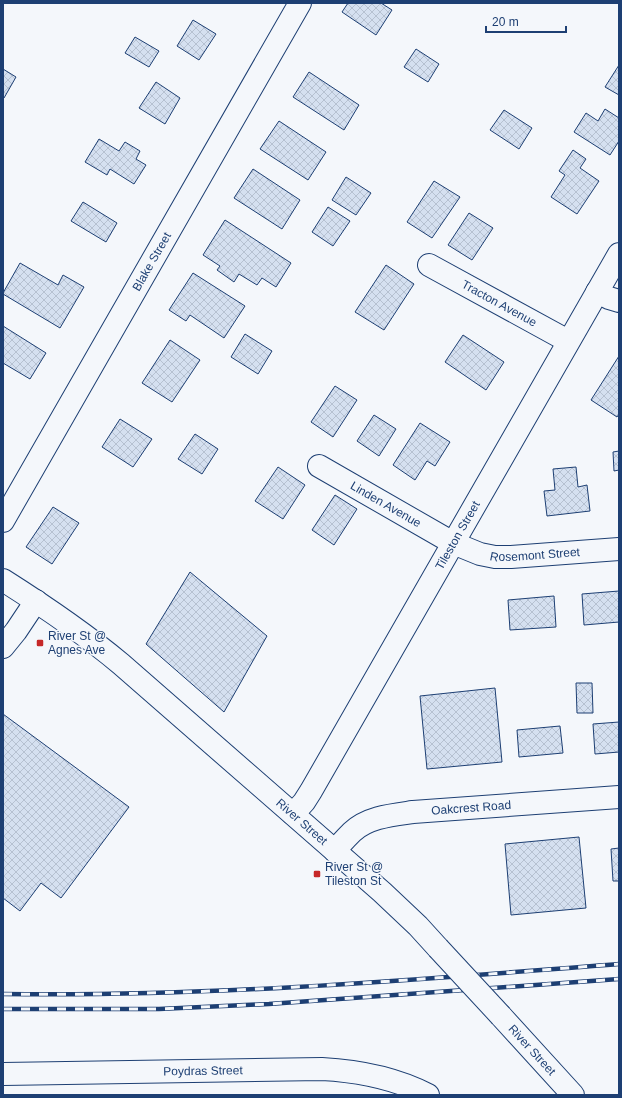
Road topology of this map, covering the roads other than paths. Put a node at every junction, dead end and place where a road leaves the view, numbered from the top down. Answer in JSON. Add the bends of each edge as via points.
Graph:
{"nodes":[{"id":1,"x":300,"y":3,"type":"edge"},
{"id":2,"x":619,"y":254,"type":"edge"},
{"id":3,"x":430,"y":265,"type":"dead end"},
{"id":4,"x":597,"y":292,"type":"junction"},
{"id":5,"x":619,"y":301,"type":"edge"},
{"id":6,"x":568,"y":341,"type":"junction"},
{"id":7,"x":319,"y":466,"type":"dead end"},
{"id":8,"x":3,"y":521,"type":"edge"},
{"id":9,"x":453,"y":543,"type":"junction"},
{"id":10,"x":619,"y":549,"type":"edge"},
{"id":11,"x":3,"y":580,"type":"edge"},
{"id":12,"x":36,"y":601,"type":"junction"},
{"id":13,"x":3,"y":647,"type":"edge"},
{"id":14,"x":619,"y":797,"type":"edge"},
{"id":15,"x":293,"y":814,"type":"junction"},
{"id":16,"x":335,"y":850,"type":"junction"},
{"id":17,"x":3,"y":1074,"type":"edge"},
{"id":18,"x":398,"y":1089,"type":"edge"},
{"id":19,"x":428,"y":1095,"type":"edge"},
{"id":20,"x":573,"y":1095,"type":"edge"}],
"edges":[{"from":1,"to":8,"type":"street","name":"Blake Street"},
{"from":2,"to":4,"type":"street","name":"Tileston Street"},
{"from":3,"to":6,"type":"street","name":"Tracton Avenue"},
{"from":4,"to":5,"type":"street"},
{"from":4,"to":6,"type":"street","name":"Tileston Street"},
{"from":6,"to":9,"type":"street","name":"Tileston Street"},
{"from":7,"to":9,"type":"street","name":"Linden Avenue"},
{"from":9,"to":10,"type":"street","name":"Rosemont Street","via":[[495,557]]},
{"from":9,"to":15,"type":"street","name":"Tileston Street","via":[[311,791]]},
{"from":11,"to":12,"type":"street","name":"River Street"},
{"from":12,"to":13,"type":"street"},
{"from":12,"to":15,"type":"street","name":"River Street","via":[[121,664]]},
{"from":14,"to":16,"type":"street","name":"Oakcrest Road","via":[[394,815],[364,823]]},
{"from":15,"to":16,"type":"street","name":"River Street"},
{"from":16,"to":20,"type":"street","name":"River Street","bridge":true,"via":[[400,908]]},
{"from":17,"to":18,"type":"street","name":"Poydras Street","via":[[322,1069],[383,1077]]},
{"from":18,"to":19,"type":"street"}]}
